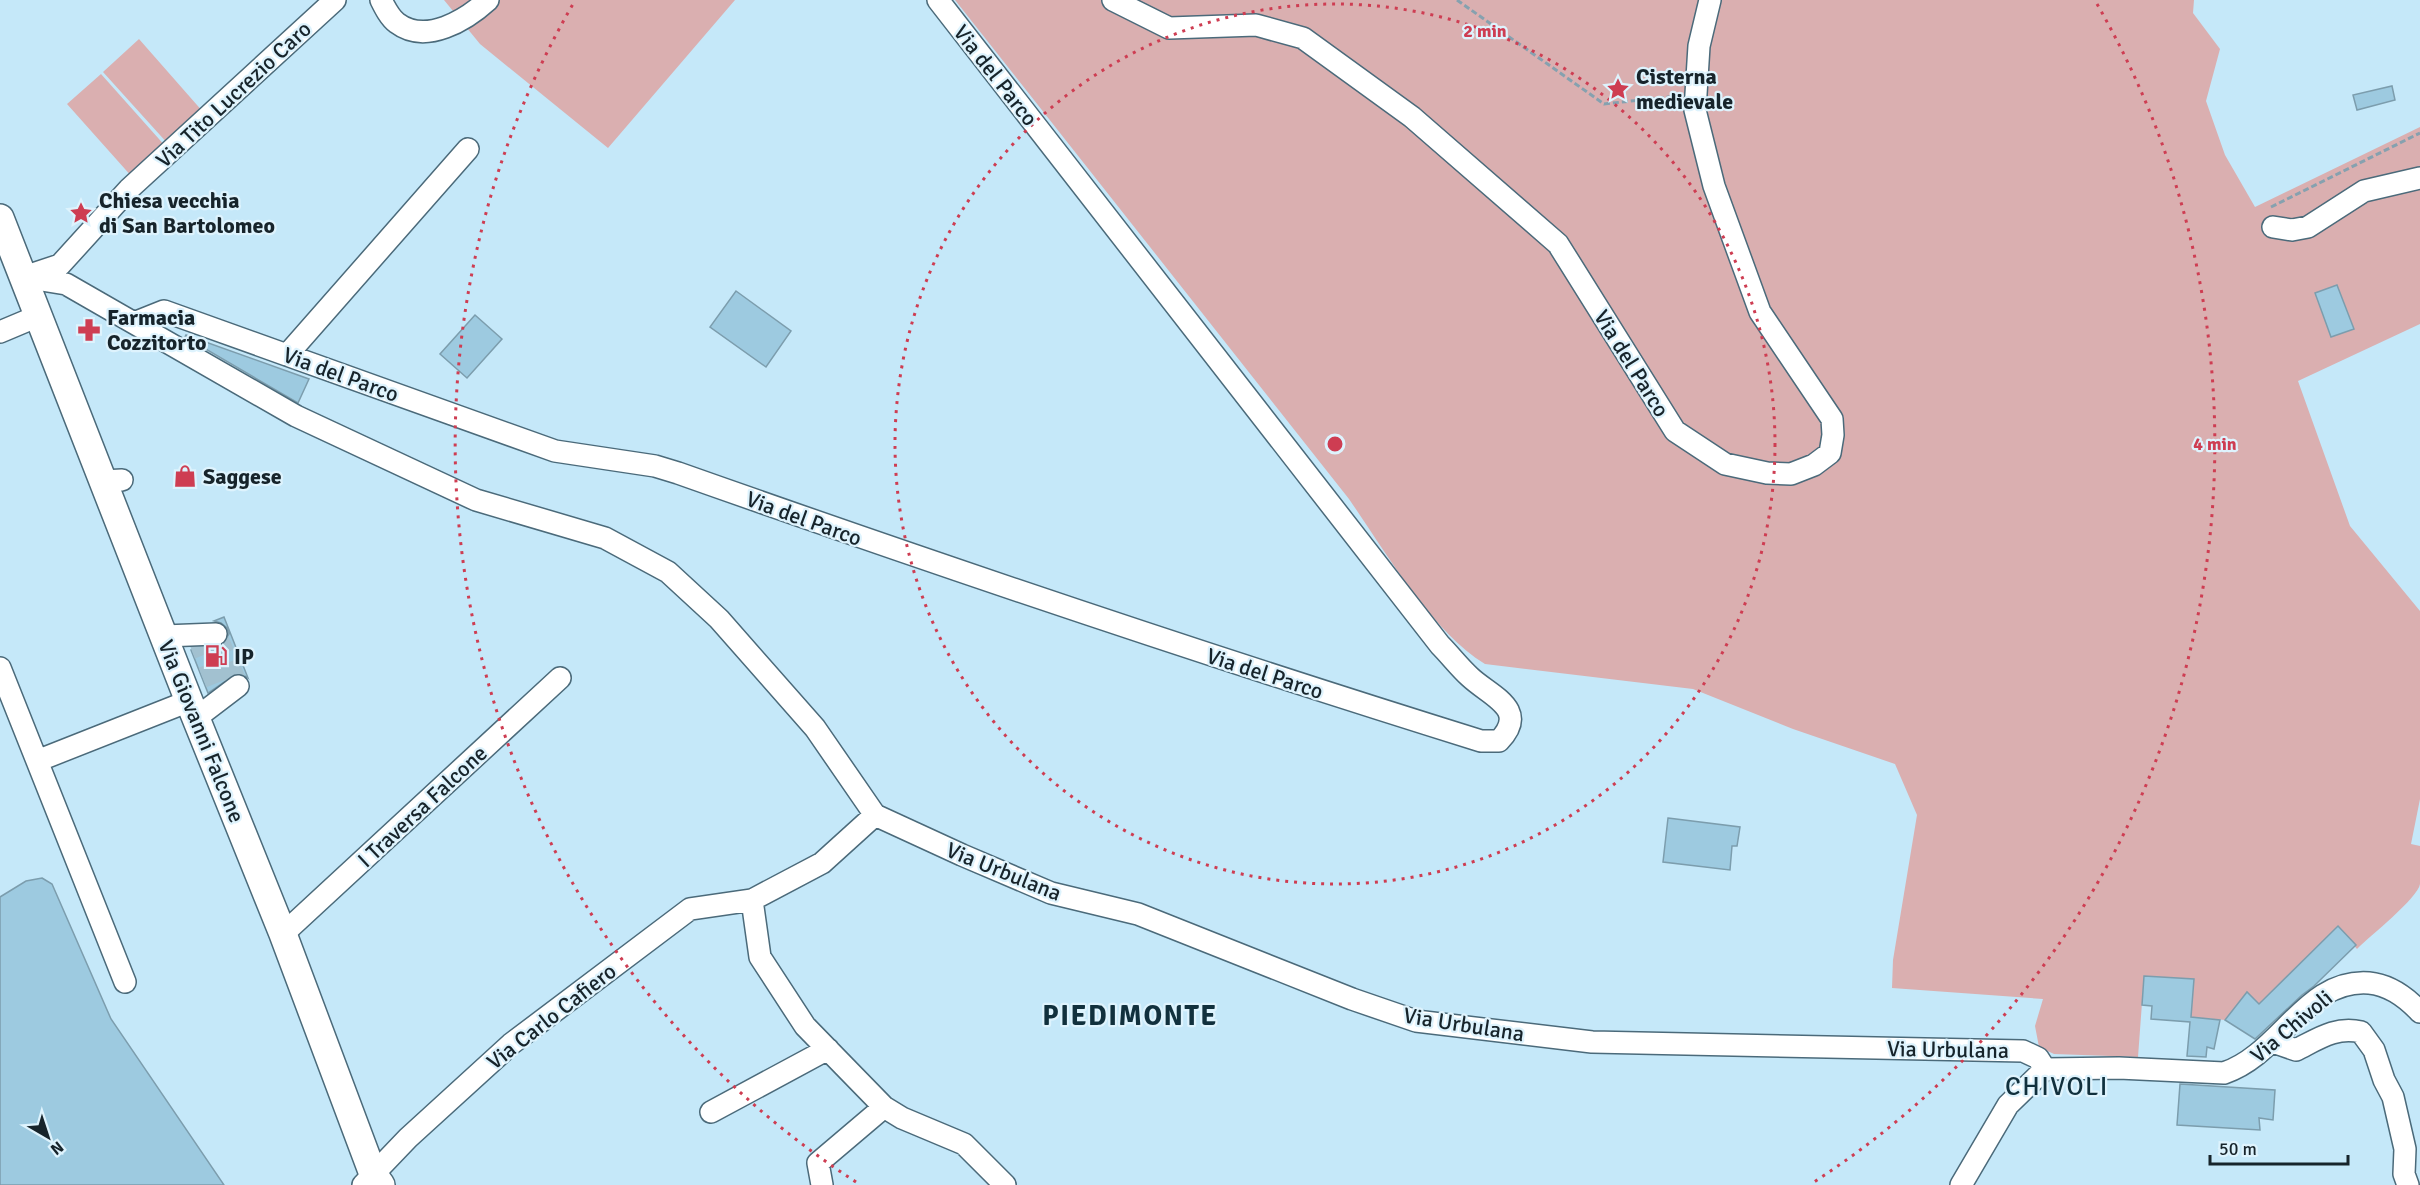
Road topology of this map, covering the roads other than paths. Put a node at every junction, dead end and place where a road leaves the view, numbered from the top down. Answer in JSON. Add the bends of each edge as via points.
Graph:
{"nodes":[{"id":1,"x":335,"y":0,"type":"edge"},
{"id":2,"x":381,"y":0,"type":"edge"},
{"id":3,"x":488,"y":0,"type":"edge"},
{"id":4,"x":938,"y":0,"type":"edge"},
{"id":5,"x":1113,"y":0,"type":"edge"},
{"id":6,"x":1711,"y":2,"type":"edge"},
{"id":7,"x":468,"y":149,"type":"dead end"},
{"id":8,"x":2420,"y":178,"type":"edge"},
{"id":9,"x":0,"y":218,"type":"edge"},
{"id":10,"x":2267,"y":220,"type":"road end"},
{"id":11,"x":23,"y":277,"type":"junction"},
{"id":12,"x":38,"y":316,"type":"junction"},
{"id":13,"x":134,"y":323,"type":"junction"},
{"id":14,"x":0,"y":332,"type":"edge"},
{"id":15,"x":287,"y":355,"type":"junction"},
{"id":16,"x":216,"y":634,"type":"dead end"},
{"id":17,"x":164,"y":636,"type":"junction"},
{"id":18,"x":0,"y":668,"type":"edge"},
{"id":19,"x":560,"y":678,"type":"dead end"},
{"id":20,"x":238,"y":686,"type":"dead end"},
{"id":21,"x":193,"y":710,"type":"junction"},
{"id":22,"x":37,"y":761,"type":"junction"},
{"id":23,"x":875,"y":815,"type":"junction"},
{"id":24,"x":752,"y":900,"type":"junction"},
{"id":25,"x":283,"y":934,"type":"junction"},
{"id":26,"x":125,"y":982,"type":"dead end"},
{"id":27,"x":2420,"y":1012,"type":"edge"},
{"id":28,"x":2273,"y":1042,"type":"junction"},
{"id":29,"x":828,"y":1049,"type":"junction"},
{"id":30,"x":2045,"y":1070,"type":"junction"},
{"id":31,"x":884,"y":1107,"type":"junction"},
{"id":32,"x":711,"y":1112,"type":"dead end"},
{"id":33,"x":372,"y":1181,"type":"edge"},
{"id":34,"x":822,"y":1185,"type":"edge"},
{"id":35,"x":1005,"y":1185,"type":"edge"},
{"id":36,"x":1960,"y":1185,"type":"edge"},
{"id":37,"x":2408,"y":1185,"type":"edge"}],
"edges":[{"from":1,"to":11,"type":"street","name":"Via Tito Lucrezio Caro","via":[[129,189],[60,265]]},
{"from":2,"to":3,"type":"street","via":[[394,22],[424,32],[471,15]]},
{"from":4,"to":15,"type":"street","name":"Via del Parco","via":[[1440,645],[1471,678],[1502,701],[1510,714],[1509,731],[1499,741],[1480,741],[1249,669],[678,473],[555,451]]},
{"from":5,"to":6,"type":"street","name":"Via del Parco","via":[[1169,28],[1256,25],[1303,38],[1412,117],[1558,244],[1675,431],[1725,464],[1791,474],[1830,453],[1832,419],[1760,312],[1714,186],[1695,110],[1699,46]]},
{"from":7,"to":15,"type":"street"},
{"from":8,"to":10,"type":"street","via":[[2364,191],[2308,227],[2292,230]]},
{"from":9,"to":11,"type":"main road","name":"Via Giovanni Falcone"},
{"from":11,"to":12,"type":"main road","name":"Via Giovanni Falcone"},
{"from":11,"to":13,"type":"street","via":[[66,284]]},
{"from":12,"to":14,"type":"street"},
{"from":12,"to":17,"type":"main road","name":"Via Giovanni Falcone","via":[[113,481]]},
{"from":13,"to":15,"type":"street","name":"Via del Parco","via":[[164,310]]},
{"from":13,"to":23,"type":"street","via":[[296,416],[476,500],[605,538],[668,572],[719,620],[815,728]]},
{"from":16,"to":17,"type":"street"},
{"from":17,"to":21,"type":"main road","name":"Via Giovanni Falcone"},
{"from":18,"to":22,"type":"street"},
{"from":19,"to":25,"type":"street","name":"I Traversa Falcone"},
{"from":20,"to":21,"type":"street"},
{"from":21,"to":22,"type":"street"},
{"from":21,"to":25,"type":"main road","name":"Via Giovanni Falcone"},
{"from":22,"to":26,"type":"street"},
{"from":23,"to":24,"type":"street","name":"Via Carlo Cafiero","via":[[822,863]]},
{"from":23,"to":30,"type":"street","name":"Via Urbulana","via":[[1051,892],[1138,914],[1416,1021],[1592,1042],[2023,1051],[2038,1058]]},
{"from":24,"to":29,"type":"street","via":[[760,957],[805,1026]]},
{"from":24,"to":33,"type":"street","name":"Via Carlo Cafiero","via":[[690,909],[511,1044],[440,1108]]},
{"from":25,"to":33,"type":"main road","name":"Via Giovanni Falcone"},
{"from":27,"to":28,"type":"street","name":"Via Chivoli","via":[[2399,993],[2381,984],[2350,983],[2317,999]]},
{"from":28,"to":30,"type":"street","name":"Via Chivoli","via":[[2239,1068],[2224,1073]]},
{"from":28,"to":37,"type":"street","via":[[2296,1050],[2348,1029],[2361,1032],[2374,1050],[2393,1097],[2405,1149],[2404,1174]]},
{"from":29,"to":31,"type":"street"},
{"from":29,"to":32,"type":"street"},
{"from":30,"to":36,"type":"street","via":[[2008,1106]]},
{"from":31,"to":34,"type":"street","via":[[819,1163]]},
{"from":31,"to":35,"type":"street","via":[[964,1144]]}]}
